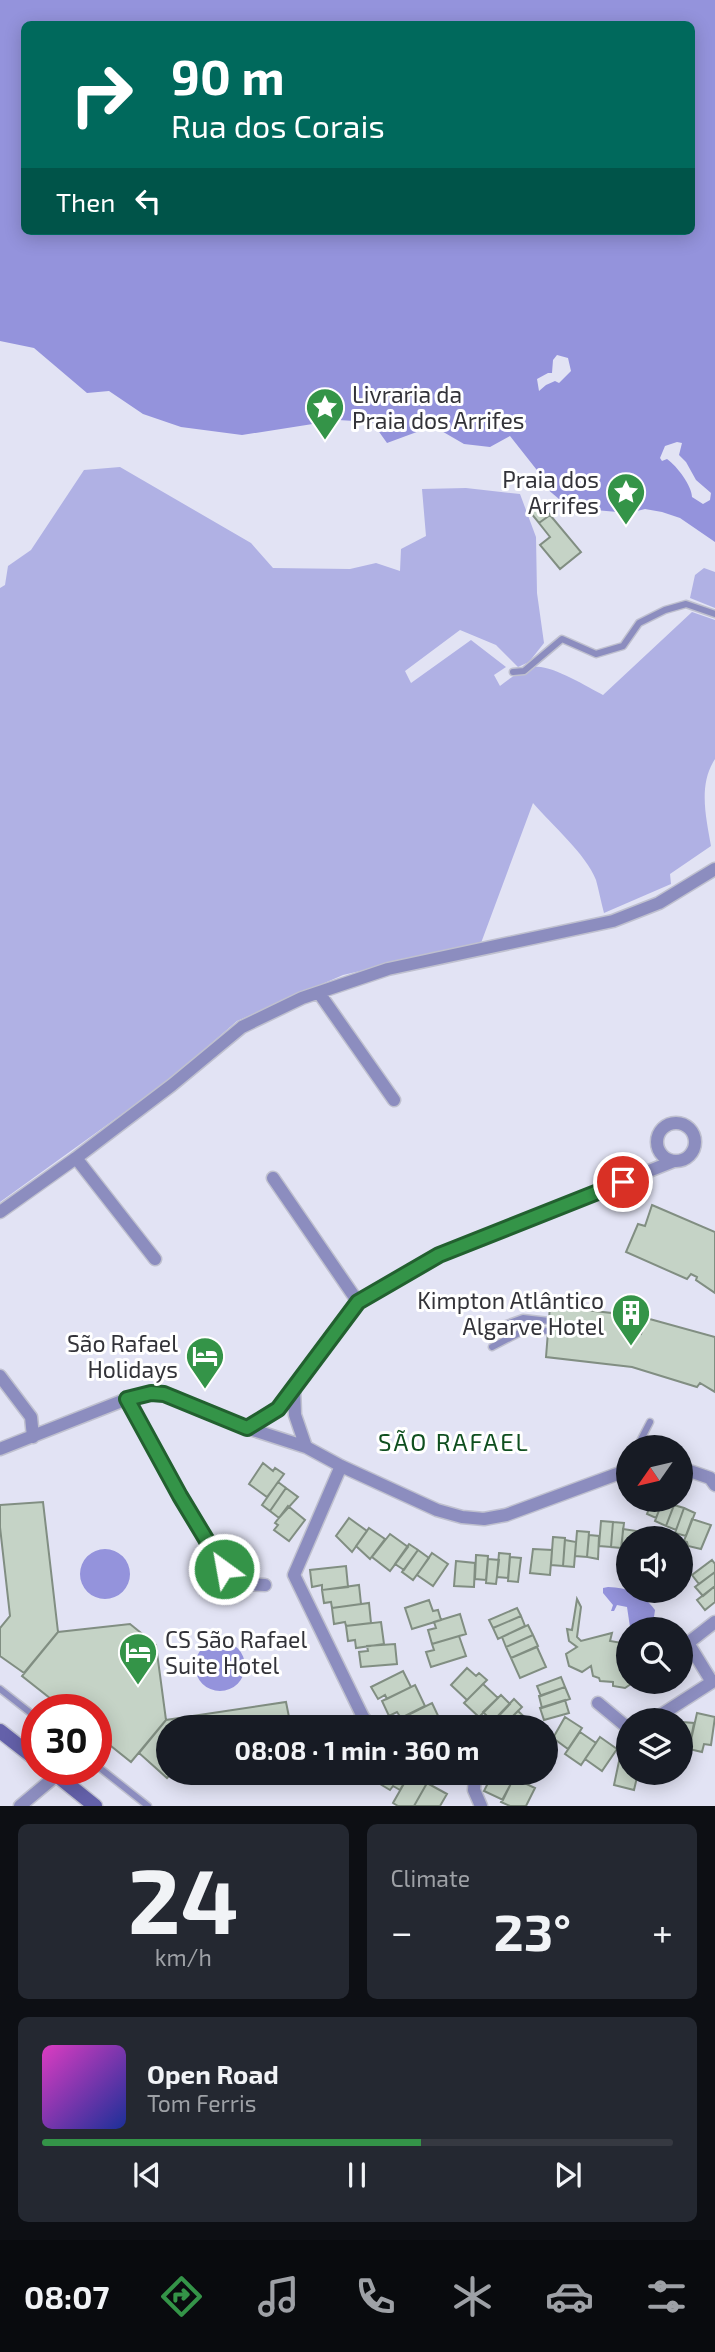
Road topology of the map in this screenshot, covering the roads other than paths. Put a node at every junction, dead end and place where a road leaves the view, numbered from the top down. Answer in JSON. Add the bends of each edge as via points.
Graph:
{"nodes":[{"id":1,"x":715,"y":614,"type":"edge"},
{"id":2,"x":513,"y":672,"type":"dead end"},
{"id":3,"x":715,"y":869,"type":"edge"},
{"id":4,"x":319,"y":993,"type":"junction"},
{"id":5,"x":394,"y":1100,"type":"dead end"},
{"id":6,"x":76,"y":1158,"type":"junction"},
{"id":7,"x":674,"y":1161,"type":"dead end"},
{"id":8,"x":273,"y":1178,"type":"dead end"},
{"id":9,"x":0,"y":1212,"type":"edge"},
{"id":10,"x":155,"y":1259,"type":"dead end"},
{"id":11,"x":358,"y":1302,"type":"junction"},
{"id":12,"x":549,"y":1321,"type":"dead end"},
{"id":13,"x":548,"y":1331,"type":"dead end"},
{"id":14,"x":484,"y":1332,"type":"dead end"},
{"id":15,"x":492,"y":1348,"type":"dead end"},
{"id":16,"x":0,"y":1376,"type":"edge"},
{"id":17,"x":294,"y":1387,"type":"junction"},
{"id":18,"x":127,"y":1399,"type":"junction"},
{"id":19,"x":650,"y":1422,"type":"dead end"},
{"id":20,"x":247,"y":1428,"type":"junction"},
{"id":21,"x":643,"y":1435,"type":"edge"},
{"id":22,"x":33,"y":1437,"type":"junction"},
{"id":23,"x":306,"y":1447,"type":"junction"},
{"id":24,"x":0,"y":1449,"type":"edge"},
{"id":25,"x":341,"y":1466,"type":"junction"},
{"id":26,"x":616,"y":1472,"type":"edge"},
{"id":27,"x":693,"y":1472,"type":"edge"},
{"id":28,"x":715,"y":1485,"type":"edge"},
{"id":29,"x":265,"y":1585,"type":"dead end"},
{"id":30,"x":714,"y":1625,"type":"edge"},
{"id":31,"x":714,"y":1682,"type":"edge"},
{"id":32,"x":0,"y":1689,"type":"edge"},
{"id":33,"x":598,"y":1703,"type":"dead end"},
{"id":34,"x":21,"y":1705,"type":"edge"},
{"id":35,"x":672,"y":1708,"type":"edge"},
{"id":36,"x":362,"y":1715,"type":"edge"},
{"id":37,"x":616,"y":1718,"type":"edge"},
{"id":38,"x":0,"y":1731,"type":"edge"},
{"id":39,"x":21,"y":1747,"type":"edge"},
{"id":40,"x":112,"y":1778,"type":"edge"},
{"id":41,"x":40,"y":1785,"type":"edge"},
{"id":42,"x":69,"y":1785,"type":"edge"},
{"id":43,"x":473,"y":1785,"type":"edge"},
{"id":44,"x":20,"y":1806,"type":"edge"},
{"id":45,"x":95,"y":1806,"type":"edge"},
{"id":46,"x":148,"y":1806,"type":"edge"},
{"id":47,"x":481,"y":1806,"type":"edge"}],
"edges":[{"from":1,"to":2,"type":"lane","via":[[686,604],[665,610],[639,623],[623,646],[596,654],[562,639],[524,671]]},
{"from":3,"to":4,"type":"street","via":[[659,904],[613,921],[388,969]]},
{"from":4,"to":5,"type":"street"},
{"from":4,"to":6,"type":"street","via":[[242,1027]]},
{"from":6,"to":9,"type":"street"},
{"from":6,"to":10,"type":"street"},
{"from":7,"to":11,"type":"street","via":[[439,1255]]},
{"from":8,"to":11,"type":"street"},
{"from":11,"to":17,"type":"street"},
{"from":12,"to":14,"type":"lane","via":[[523,1318]]},
{"from":13,"to":15,"type":"lane","via":[[527,1329]]},
{"from":16,"to":22,"type":"street","via":[[31,1417]]},
{"from":17,"to":20,"type":"street","via":[[278,1409]]},
{"from":17,"to":23,"type":"street","via":[[295,1415]]},
{"from":18,"to":20,"type":"street","via":[[164,1394]]},
{"from":18,"to":22,"type":"street"},
{"from":18,"to":29,"type":"street","via":[[224,1569],[246,1584]]},
{"from":19,"to":21,"type":"lane"},
{"from":20,"to":23,"type":"street"},
{"from":22,"to":24,"type":"street"},
{"from":23,"to":25,"type":"street"},
{"from":25,"to":26,"type":"street","via":[[437,1510],[484,1519],[506,1515]]},
{"from":25,"to":36,"type":"street","via":[[294,1576]]},
{"from":27,"to":28,"type":"street","via":[[710,1478]]},
{"from":30,"to":31,"type":"street","via":[[688,1643]]},
{"from":31,"to":35,"type":"street"},
{"from":32,"to":34,"type":"lane"},
{"from":33,"to":37,"type":"street"},
{"from":38,"to":39,"type":"street"},
{"from":40,"to":46,"type":"lane"},
{"from":41,"to":44,"type":"street"},
{"from":42,"to":45,"type":"street"},
{"from":43,"to":47,"type":"street"}]}
